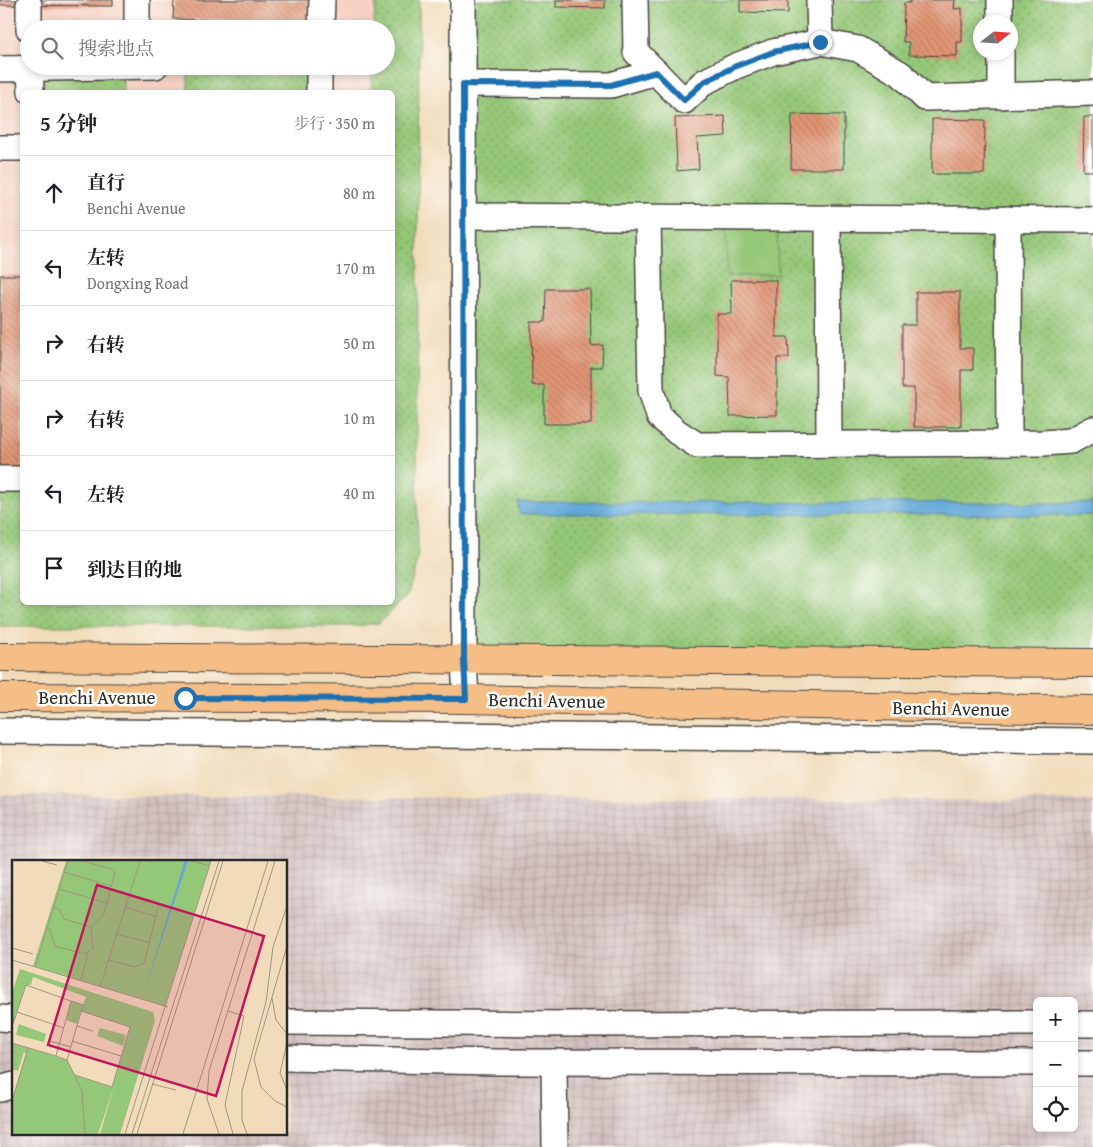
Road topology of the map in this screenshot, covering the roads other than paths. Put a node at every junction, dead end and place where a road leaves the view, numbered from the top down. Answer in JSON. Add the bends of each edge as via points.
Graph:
{"nodes":[{"id":1,"x":137,"y":0,"type":"edge"},
{"id":2,"x":322,"y":0,"type":"edge"},
{"id":3,"x":463,"y":0,"type":"edge"},
{"id":4,"x":636,"y":0,"type":"edge"},
{"id":5,"x":819,"y":0,"type":"edge"},
{"id":6,"x":1000,"y":0,"type":"edge"},
{"id":7,"x":1000,"y":15,"type":"edge"},
{"id":8,"x":137,"y":20,"type":"edge"},
{"id":9,"x":321,"y":20,"type":"edge"},
{"id":10,"x":820,"y":42,"type":"junction"},
{"id":11,"x":1001,"y":60,"type":"edge"},
{"id":12,"x":0,"y":69,"type":"edge"},
{"id":13,"x":656,"y":72,"type":"junction"},
{"id":14,"x":20,"y":74,"type":"edge"},
{"id":15,"x":320,"y":75,"type":"edge"},
{"id":16,"x":463,"y":84,"type":"junction"},
{"id":17,"x":319,"y":90,"type":"edge"},
{"id":18,"x":1093,"y":93,"type":"edge"},
{"id":19,"x":1001,"y":96,"type":"junction"},
{"id":20,"x":0,"y":148,"type":"edge"},
{"id":21,"x":20,"y":148,"type":"edge"},
{"id":22,"x":464,"y":216,"type":"junction"},
{"id":23,"x":648,"y":217,"type":"junction"},
{"id":24,"x":828,"y":218,"type":"junction"},
{"id":25,"x":1008,"y":219,"type":"junction"},
{"id":26,"x":1093,"y":220,"type":"edge"},
{"id":27,"x":1093,"y":430,"type":"edge"},
{"id":28,"x":1009,"y":443,"type":"junction"},
{"id":29,"x":830,"y":444,"type":"junction"},
{"id":30,"x":0,"y":479,"type":"edge"},
{"id":31,"x":20,"y":479,"type":"edge"},
{"id":32,"x":0,"y":657,"type":"edge"},
{"id":33,"x":464,"y":660,"type":"junction"},
{"id":34,"x":1093,"y":663,"type":"edge"},
{"id":35,"x":0,"y":697,"type":"edge"},
{"id":36,"x":185,"y":698,"type":"junction"},
{"id":37,"x":466,"y":699,"type":"junction"},
{"id":38,"x":1093,"y":710,"type":"edge"},
{"id":39,"x":0,"y":731,"type":"edge"},
{"id":40,"x":184,"y":733,"type":"junction"},
{"id":41,"x":1093,"y":741,"type":"edge"},
{"id":42,"x":288,"y":1022,"type":"edge"},
{"id":43,"x":1033,"y":1023,"type":"edge"},
{"id":44,"x":1078,"y":1024,"type":"edge"},
{"id":45,"x":1093,"y":1024,"type":"edge"},
{"id":46,"x":288,"y":1058,"type":"edge"},
{"id":47,"x":554,"y":1062,"type":"junction"},
{"id":48,"x":1033,"y":1063,"type":"edge"},
{"id":49,"x":1078,"y":1063,"type":"edge"},
{"id":50,"x":1093,"y":1063,"type":"edge"},
{"id":51,"x":12,"y":1086,"type":"edge"},
{"id":52,"x":0,"y":1090,"type":"edge"},
{"id":53,"x":555,"y":1147,"type":"edge"}],
"edges":[{"from":1,"to":8,"type":"street"},
{"from":2,"to":9,"type":"street"},
{"from":3,"to":16,"type":"street"},
{"from":4,"to":13,"type":"street","via":[[636,52]]},
{"from":5,"to":10,"type":"street"},
{"from":6,"to":7,"type":"street"},
{"from":10,"to":13,"type":"street","via":[[773,52],[736,66],[704,82],[684,100]]},
{"from":10,"to":19,"type":"street","via":[[858,48],[901,74],[925,98]]},
{"from":11,"to":19,"type":"street"},
{"from":12,"to":14,"type":"street"},
{"from":13,"to":16,"type":"street","via":[[611,85]]},
{"from":15,"to":17,"type":"street"},
{"from":16,"to":22,"type":"street"},
{"from":18,"to":19,"type":"street"},
{"from":20,"to":21,"type":"street"},
{"from":22,"to":23,"type":"street"},
{"from":22,"to":33,"type":"street"},
{"from":23,"to":24,"type":"street"},
{"from":23,"to":29,"type":"street","via":[[651,390],[659,416],[697,445]]},
{"from":24,"to":25,"type":"street"},
{"from":24,"to":29,"type":"street"},
{"from":25,"to":26,"type":"street"},
{"from":25,"to":28,"type":"street"},
{"from":27,"to":28,"type":"street","via":[[1071,441]]},
{"from":28,"to":29,"type":"street"},
{"from":30,"to":31,"type":"street"},
{"from":32,"to":33,"type":"main road","name":"Benchi Avenue"},
{"from":33,"to":34,"type":"main road","name":"Benchi Avenue"},
{"from":33,"to":37,"type":"street"},
{"from":35,"to":36,"type":"main road","name":"Benchi Avenue"},
{"from":36,"to":37,"type":"main road","name":"Benchi Avenue"},
{"from":36,"to":40,"type":"street"},
{"from":37,"to":38,"type":"main road","name":"Benchi Avenue"},
{"from":39,"to":40,"type":"street"},
{"from":40,"to":41,"type":"street"},
{"from":42,"to":43,"type":"street"},
{"from":44,"to":45,"type":"street"},
{"from":46,"to":47,"type":"street"},
{"from":47,"to":48,"type":"street"},
{"from":47,"to":53,"type":"street"},
{"from":49,"to":50,"type":"street"},
{"from":51,"to":52,"type":"street"}]}
